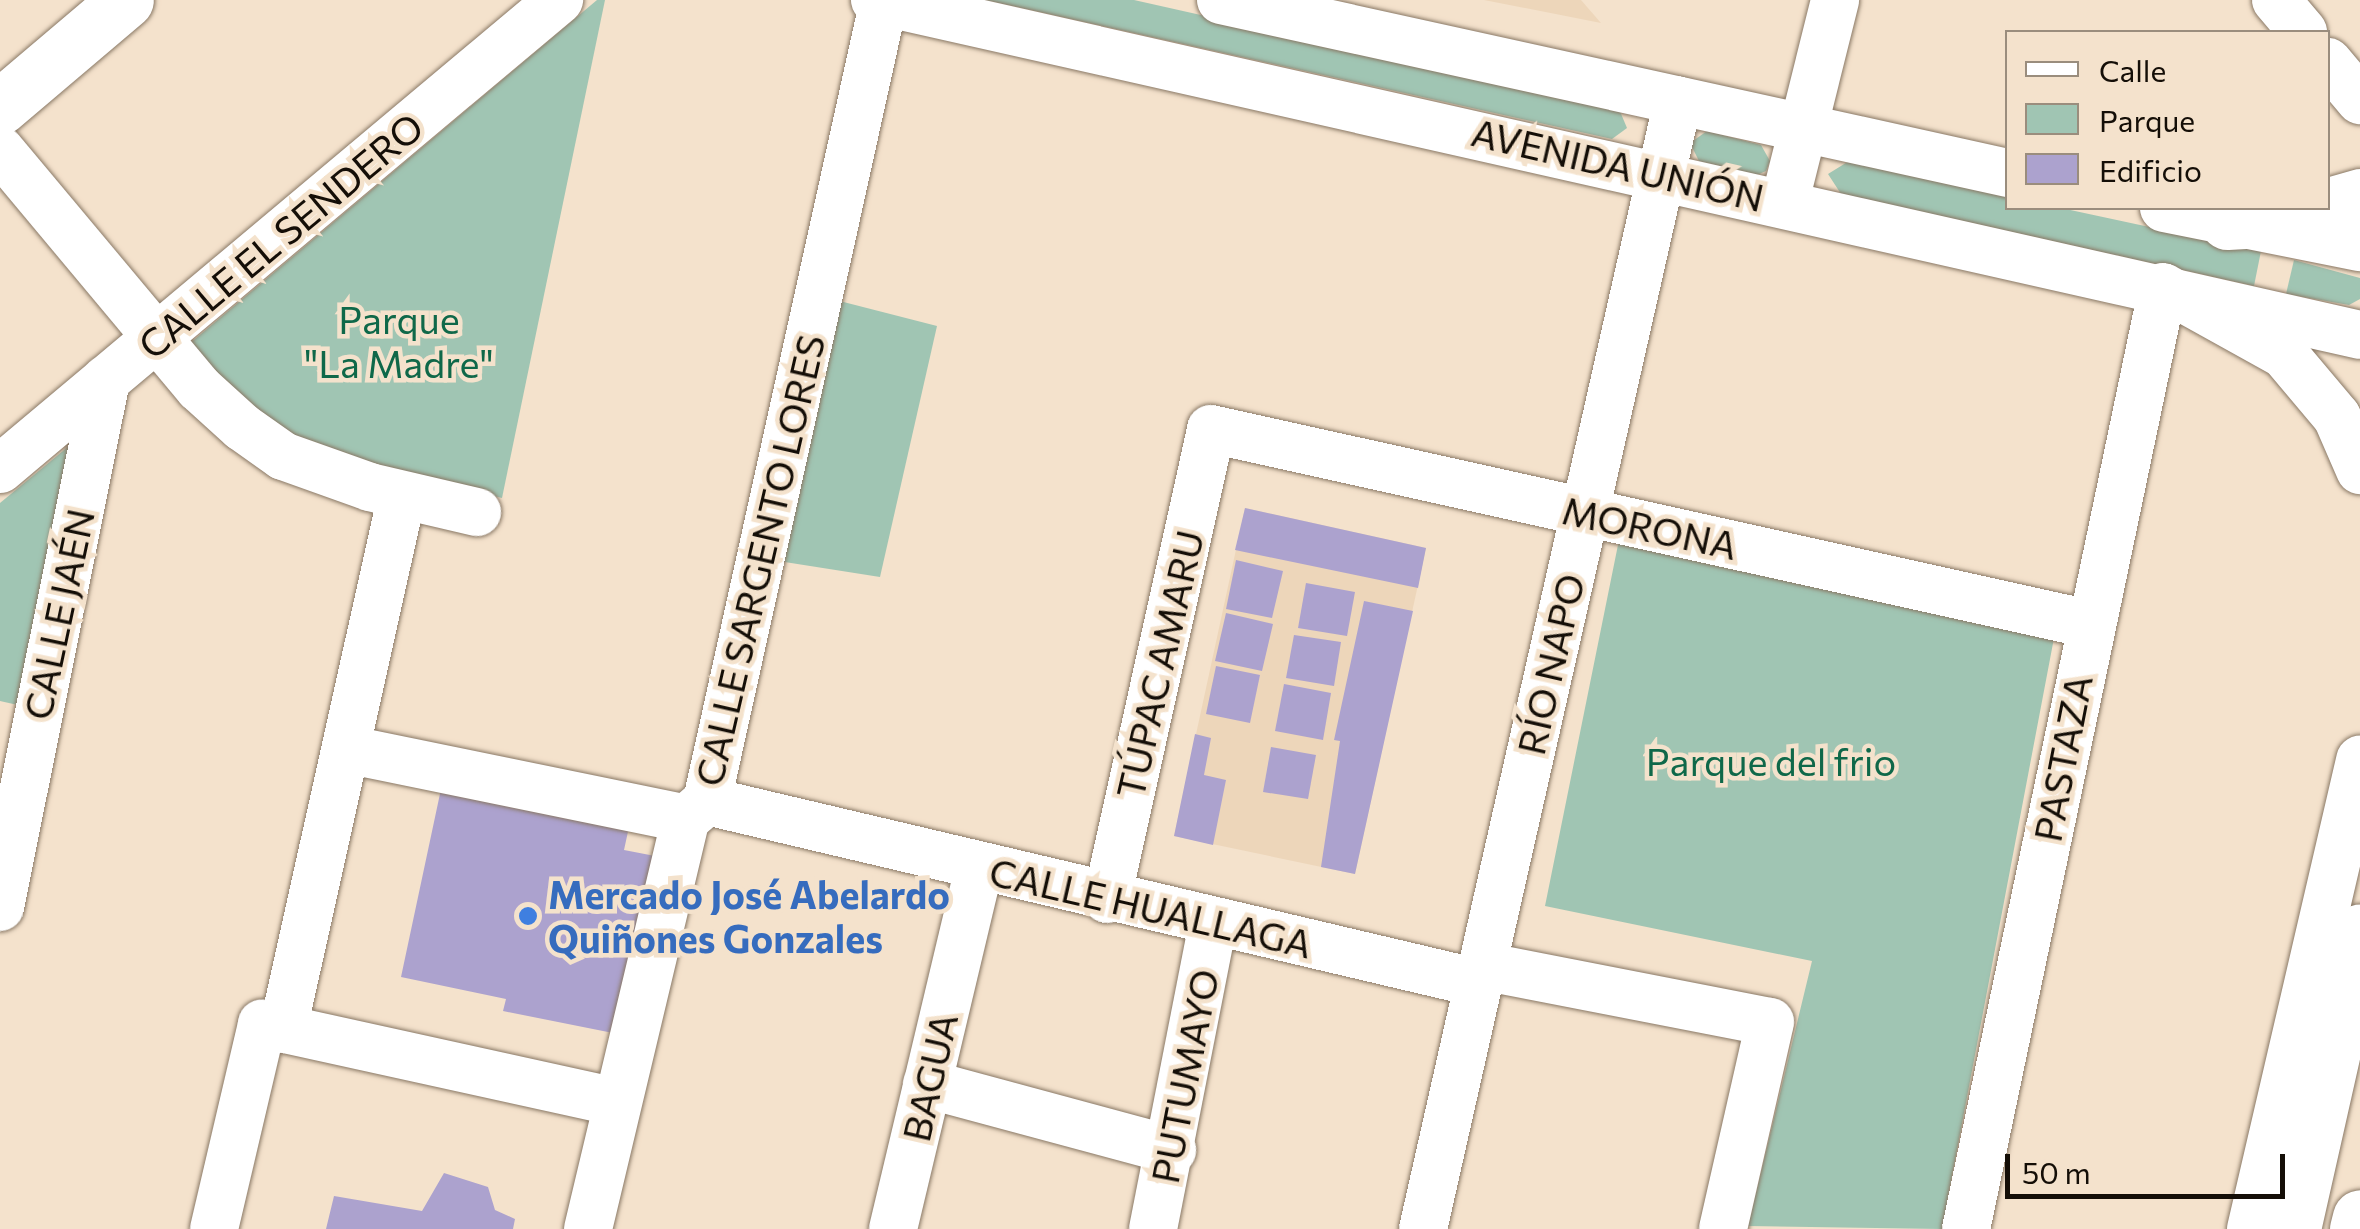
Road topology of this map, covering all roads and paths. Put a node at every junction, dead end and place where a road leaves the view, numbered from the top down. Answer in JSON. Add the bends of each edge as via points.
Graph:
{"nodes":[{"id":1,"x":126,"y":0,"type":"edge"},
{"id":2,"x":559,"y":0,"type":"edge"},
{"id":3,"x":1221,"y":0,"type":"edge"},
{"id":4,"x":1835,"y":0,"type":"edge"},
{"id":5,"x":2276,"y":0,"type":"edge"},
{"id":6,"x":881,"y":1,"type":"edge"},
{"id":7,"x":2301,"y":30,"type":"edge"},
{"id":8,"x":2330,"y":64,"type":"edge"},
{"id":9,"x":1678,"y":100,"type":"junction"},
{"id":10,"x":2360,"y":100,"type":"edge"},
{"id":11,"x":0,"y":107,"type":"edge"},
{"id":12,"x":1804,"y":127,"type":"junction"},
{"id":13,"x":0,"y":150,"type":"edge"},
{"id":14,"x":2005,"y":171,"type":"edge"},
{"id":15,"x":1661,"y":174,"type":"junction"},
{"id":16,"x":2360,"y":196,"type":"edge"},
{"id":17,"x":1785,"y":201,"type":"junction"},
{"id":18,"x":2330,"y":204,"type":"edge"},
{"id":19,"x":2173,"y":210,"type":"edge"},
{"id":20,"x":2309,"y":210,"type":"edge"},
{"id":21,"x":2227,"y":222,"type":"junction"},
{"id":22,"x":2360,"y":246,"type":"edge"},
{"id":23,"x":2163,"y":288,"type":"junction"},
{"id":24,"x":2360,"y":335,"type":"edge"},
{"id":25,"x":157,"y":338,"type":"junction"},
{"id":26,"x":106,"y":380,"type":"junction"},
{"id":27,"x":1212,"y":429,"type":"joint"},
{"id":28,"x":0,"y":469,"type":"edge"},
{"id":29,"x":2360,"y":470,"type":"edge"},
{"id":30,"x":402,"y":494,"type":"junction"},
{"id":31,"x":477,"y":512,"type":"dead end"},
{"id":32,"x":1584,"y":512,"type":"junction"},
{"id":33,"x":2089,"y":624,"type":"junction"},
{"id":34,"x":346,"y":749,"type":"junction"},
{"id":35,"x":2360,"y":759,"type":"edge"},
{"id":36,"x":696,"y":810,"type":"junction"},
{"id":37,"x":978,"y":868,"type":"junction"},
{"id":38,"x":1107,"y":899,"type":"junction"},
{"id":39,"x":0,"y":907,"type":"edge"},
{"id":40,"x":1213,"y":922,"type":"junction"},
{"id":41,"x":2360,"y":931,"type":"edge"},
{"id":42,"x":1480,"y":974,"type":"junction"},
{"id":43,"x":273,"y":1027,"type":"junction"},
{"id":44,"x":927,"y":1084,"type":"junction"},
{"id":45,"x":618,"y":1102,"type":"junction"},
{"id":46,"x":1172,"y":1150,"type":"junction"},
{"id":47,"x":2360,"y":1217,"type":"edge"},
{"id":48,"x":214,"y":1229,"type":"edge"},
{"id":49,"x":588,"y":1229,"type":"edge"},
{"id":50,"x":892,"y":1229,"type":"edge"},
{"id":51,"x":1153,"y":1229,"type":"edge"},
{"id":52,"x":1422,"y":1229,"type":"edge"},
{"id":53,"x":1723,"y":1229,"type":"edge"},
{"id":54,"x":1966,"y":1229,"type":"edge"},
{"id":55,"x":2251,"y":1229,"type":"edge"},
{"id":56,"x":2292,"y":1229,"type":"edge"},
{"id":57,"x":2358,"y":1229,"type":"edge"}],
"edges":[{"from":1,"to":11,"type":"main road"},
{"from":2,"to":25,"type":"street","name":"CALLE EL SENDERO"},
{"from":3,"to":9,"type":"street","name":"AVENIDA UNIÓN"},
{"from":4,"to":12,"type":"street"},
{"from":5,"to":7,"type":"street"},
{"from":6,"to":15,"type":"street","name":"AVENIDA UNIÓN"},
{"from":6,"to":36,"type":"street","name":"CALLE SARGENTO LORES"},
{"from":8,"to":10,"type":"street"},
{"from":9,"to":12,"type":"street","name":"AVENIDA UNIÓN"},
{"from":9,"to":15,"type":"street","name":"RÍO NAPO"},
{"from":12,"to":14,"type":"street","name":"AVENIDA UNIÓN"},
{"from":12,"to":17,"type":"street"},
{"from":13,"to":25,"type":"street"},
{"from":15,"to":17,"type":"street","name":"AVENIDA UNIÓN"},
{"from":15,"to":32,"type":"street","name":"RÍO NAPO"},
{"from":16,"to":18,"type":"main road"},
{"from":17,"to":23,"type":"street","name":"AVENIDA UNIÓN"},
{"from":19,"to":21,"type":"street"},
{"from":20,"to":21,"type":"main road"},
{"from":21,"to":22,"type":"street"},
{"from":23,"to":24,"type":"street","name":"AVENIDA UNIÓN"},
{"from":23,"to":29,"type":"street","via":[[2242,325],[2284,354],[2337,417]]},
{"from":23,"to":33,"type":"street","name":"PASTAZA"},
{"from":25,"to":26,"type":"street","name":"CALLE EL SENDERO"},
{"from":25,"to":30,"type":"street","via":[[199,388],[283,456]]},
{"from":26,"to":28,"type":"street","name":"CALLE EL SENDERO"},
{"from":26,"to":39,"type":"street","name":"CALLE JAÉN"},
{"from":27,"to":32,"type":"street","name":"MORONA"},
{"from":27,"to":38,"type":"street","name":"TÚPAC AMARU"},
{"from":30,"to":31,"type":"street"},
{"from":30,"to":34,"type":"street"},
{"from":32,"to":33,"type":"street","name":"MORONA"},
{"from":32,"to":42,"type":"street","name":"RÍO NAPO"},
{"from":33,"to":54,"type":"street","name":"PASTAZA"},
{"from":34,"to":36,"type":"street","name":"CALLE HUALLAGA"},
{"from":34,"to":43,"type":"street"},
{"from":35,"to":55,"type":"street"},
{"from":36,"to":37,"type":"street","name":"CALLE HUALLAGA"},
{"from":36,"to":45,"type":"street","name":"CALLE SARGENTO LORES"},
{"from":37,"to":38,"type":"street","name":"CALLE HUALLAGA"},
{"from":37,"to":44,"type":"street","name":"BAGUA"},
{"from":38,"to":40,"type":"street","name":"CALLE HUALLAGA"},
{"from":40,"to":42,"type":"street","name":"CALLE HUALLAGA"},
{"from":40,"to":46,"type":"street","name":"PUTUMAYO"},
{"from":41,"to":56,"type":"main road"},
{"from":42,"to":52,"type":"street","name":"RÍO NAPO"},
{"from":42,"to":53,"type":"street","name":"CALLE HUALLAGA","via":[[1770,1022]]},
{"from":43,"to":45,"type":"street"},
{"from":43,"to":48,"type":"street"},
{"from":44,"to":46,"type":"street"},
{"from":44,"to":50,"type":"street","name":"BAGUA"},
{"from":45,"to":49,"type":"street","name":"CALLE SARGENTO LORES"},
{"from":46,"to":51,"type":"street","name":"PUTUMAYO"},
{"from":47,"to":57,"type":"main road"}]}
